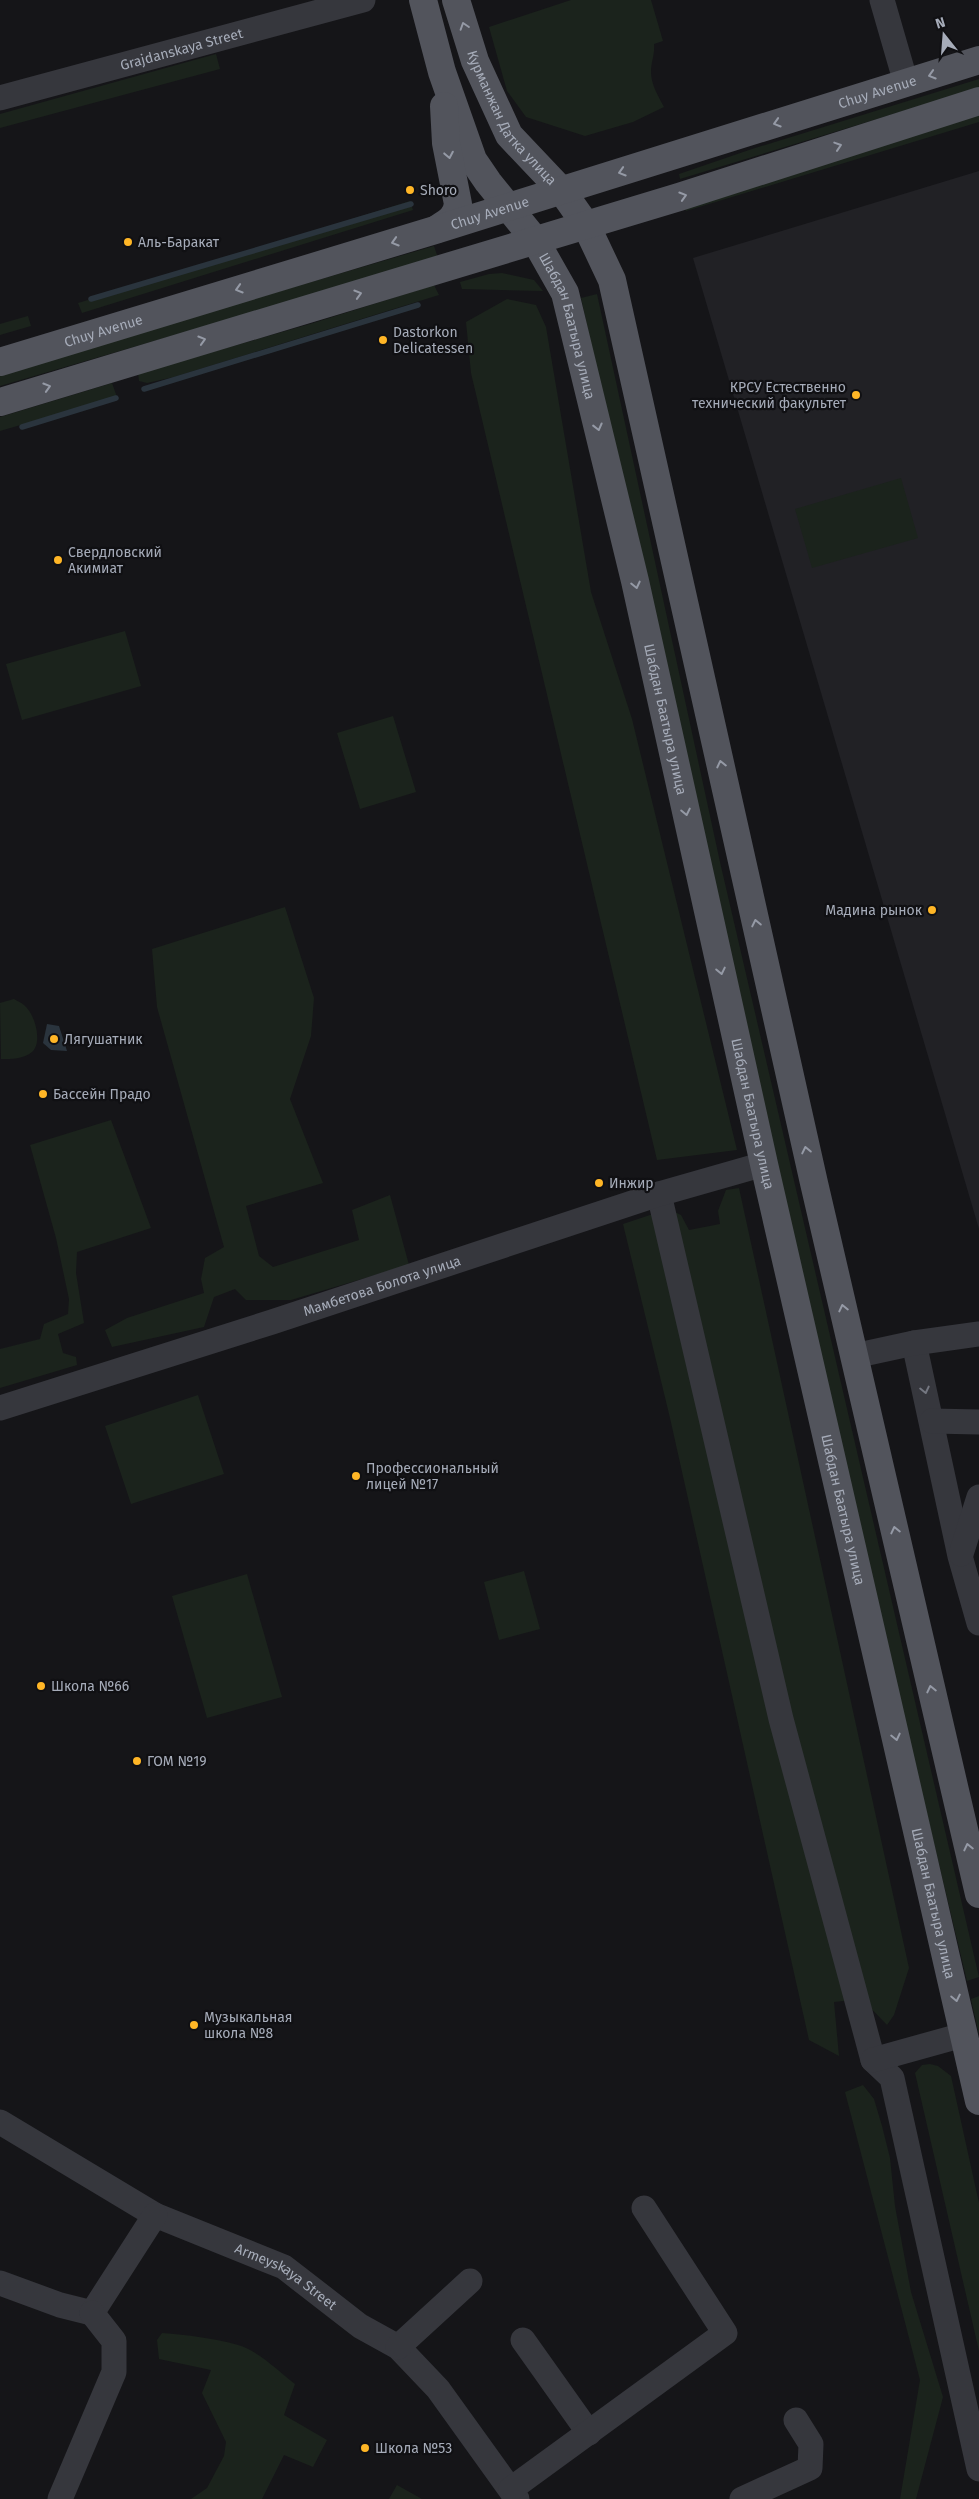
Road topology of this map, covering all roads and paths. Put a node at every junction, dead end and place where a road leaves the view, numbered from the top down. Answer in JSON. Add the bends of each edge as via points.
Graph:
{"nodes":[{"id":1,"x":363,"y":0,"type":"edge"},
{"id":2,"x":423,"y":0,"type":"edge"},
{"id":3,"x":456,"y":0,"type":"edge"},
{"id":4,"x":882,"y":0,"type":"edge"},
{"id":5,"x":979,"y":60,"type":"edge"},
{"id":6,"x":442,"y":72,"type":"junction"},
{"id":7,"x":906,"y":83,"type":"junction"},
{"id":8,"x":0,"y":98,"type":"edge"},
{"id":9,"x":979,"y":101,"type":"edge"},
{"id":10,"x":562,"y":191,"type":"junction"},
{"id":11,"x":509,"y":207,"type":"junction"},
{"id":12,"x":586,"y":225,"type":"junction"},
{"id":13,"x":435,"y":230,"type":"junction"},
{"id":14,"x":535,"y":240,"type":"junction"},
{"id":15,"x":0,"y":362,"type":"edge"},
{"id":16,"x":0,"y":402,"type":"edge"},
{"id":17,"x":764,"y":1164,"type":"junction"},
{"id":18,"x":659,"y":1194,"type":"junction"},
{"id":19,"x":979,"y":1334,"type":"edge"},
{"id":20,"x":914,"y":1343,"type":"junction"},
{"id":21,"x":854,"y":1356,"type":"junction"},
{"id":22,"x":0,"y":1408,"type":"edge"},
{"id":23,"x":932,"y":1421,"type":"junction"},
{"id":24,"x":979,"y":1422,"type":"edge"},
{"id":25,"x":979,"y":1497,"type":"edge"},
{"id":26,"x":960,"y":1556,"type":"junction"},
{"id":27,"x":979,"y":1623,"type":"edge"},
{"id":28,"x":979,"y":1894,"type":"edge"},
{"id":29,"x":963,"y":2035,"type":"junction"},
{"id":30,"x":873,"y":2060,"type":"junction"},
{"id":31,"x":979,"y":2101,"type":"edge"},
{"id":32,"x":0,"y":2122,"type":"edge"},
{"id":33,"x":644,"y":2208,"type":"dead end"},
{"id":34,"x":155,"y":2215,"type":"junction"},
{"id":35,"x":470,"y":2281,"type":"dead end"},
{"id":36,"x":0,"y":2283,"type":"edge"},
{"id":37,"x":92,"y":2313,"type":"junction"},
{"id":38,"x":523,"y":2340,"type":"dead end"},
{"id":39,"x":398,"y":2347,"type":"junction"},
{"id":40,"x":796,"y":2420,"type":"dead end"},
{"id":41,"x":589,"y":2432,"type":"junction"},
{"id":42,"x":979,"y":2469,"type":"edge"},
{"id":43,"x":514,"y":2494,"type":"edge"},
{"id":44,"x":60,"y":2499,"type":"edge"},
{"id":45,"x":742,"y":2499,"type":"edge"}],
"edges":[{"from":1,"to":8,"type":"street","name":"Grajdanskaya Street"},
{"from":2,"to":6,"type":"main road"},
{"from":10,"to":3,"type":"main road","name":"Курманжан Датка улица","one_way":true,"via":[[509,136],[475,62]]},
{"from":4,"to":7,"type":"street"},
{"from":5,"to":7,"type":"main road","name":"Chuy Avenue","one_way":true},
{"from":6,"to":11,"type":"main road","via":[[473,160]]},
{"from":6,"to":13,"type":"main road","one_way":true,"via":[[446,143],[458,204],[457,214]]},
{"from":7,"to":10,"type":"main road","name":"Chuy Avenue","one_way":true},
{"from":12,"to":9,"type":"main road","one_way":true},
{"from":10,"to":11,"type":"main road","name":"Chuy Avenue"},
{"from":10,"to":12,"type":"main road","name":"Курманжан Датка улица"},
{"from":11,"to":13,"type":"main road","name":"Chuy Avenue"},
{"from":11,"to":14,"type":"main road","name":"Шабдан Баатыра улица"},
{"from":12,"to":14,"type":"main road"},
{"from":21,"to":12,"type":"main road","one_way":true,"via":[[612,280]]},
{"from":13,"to":15,"type":"main road","name":"Chuy Avenue","one_way":true},
{"from":16,"to":14,"type":"main road","one_way":true},
{"from":14,"to":17,"type":"main road","name":"Шабдан Баатыра улица","one_way":true,"via":[[565,293],[637,591]]},
{"from":17,"to":18,"type":"street","name":"Мамбетова Болота улица"},
{"from":17,"to":29,"type":"main road","name":"Шабдан Баатыра улица","one_way":true},
{"from":18,"to":22,"type":"street","name":"Мамбетова Болота улица"},
{"from":18,"to":30,"type":"street","via":[[781,1719]]},
{"from":19,"to":20,"type":"street"},
{"from":20,"to":21,"type":"street"},
{"from":20,"to":23,"type":"street","one_way":true},
{"from":28,"to":21,"type":"main road","one_way":true},
{"from":23,"to":24,"type":"street"},
{"from":23,"to":26,"type":"street"},
{"from":25,"to":26,"type":"street"},
{"from":26,"to":27,"type":"street"},
{"from":29,"to":30,"type":"street"},
{"from":29,"to":31,"type":"main road","name":"Шабдан Баатыра улица"},
{"from":30,"to":42,"type":"street","via":[[892,2078]]},
{"from":32,"to":34,"type":"street","name":"Armeyskaya Street"},
{"from":33,"to":41,"type":"street","via":[[725,2333]]},
{"from":34,"to":37,"type":"street"},
{"from":34,"to":39,"type":"street","name":"Armeyskaya Street","via":[[284,2267],[360,2326]]},
{"from":35,"to":39,"type":"street"},
{"from":36,"to":37,"type":"street","via":[[60,2306]]},
{"from":37,"to":44,"type":"street","via":[[114,2341],[114,2372]]},
{"from":38,"to":41,"type":"street"},
{"from":39,"to":43,"type":"street","name":"Armeyskaya Street","via":[[438,2389]]},
{"from":40,"to":45,"type":"street","via":[[811,2444],[810,2468]]},
{"from":41,"to":43,"type":"street"}]}
